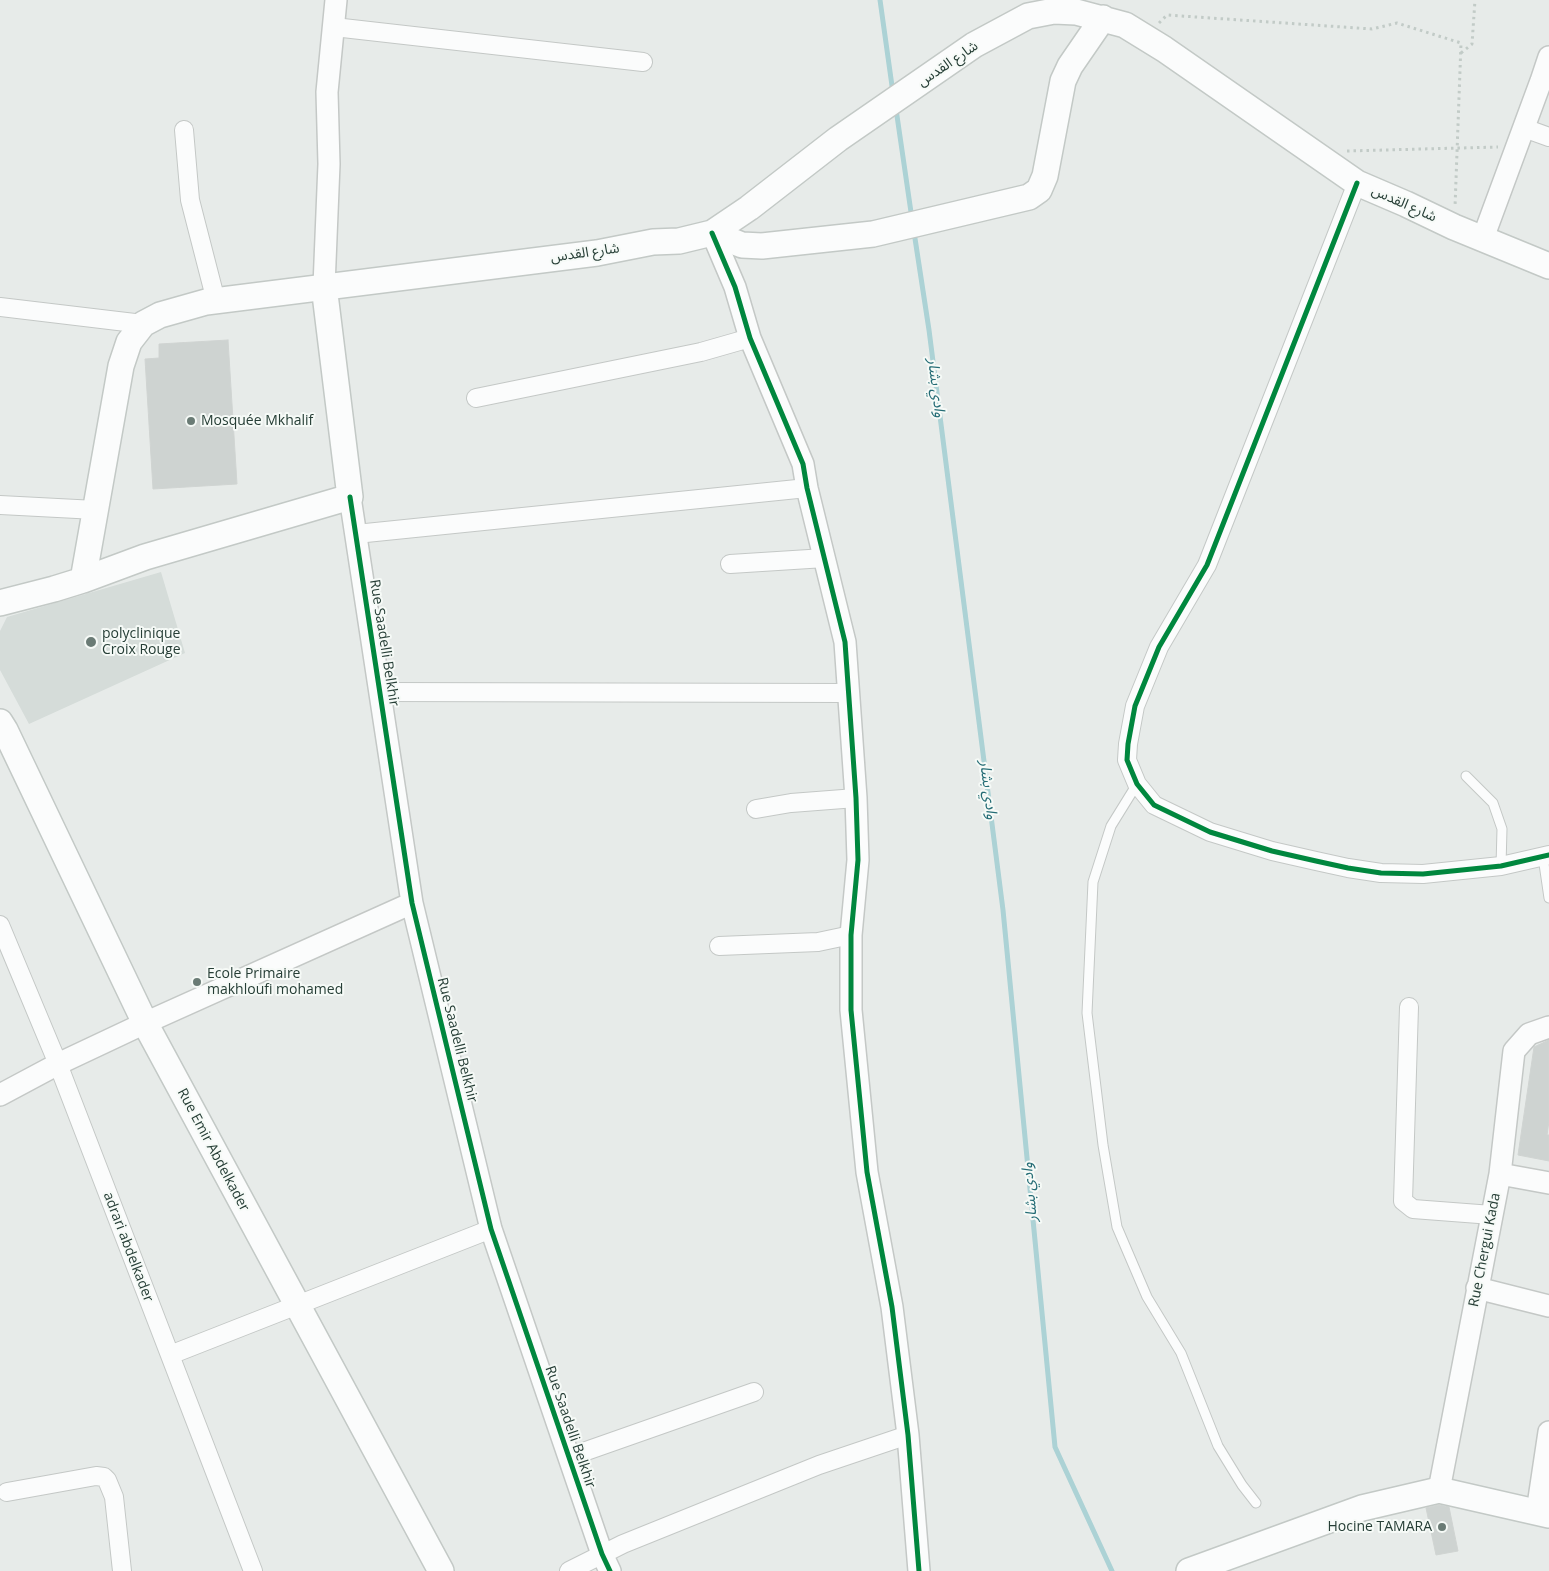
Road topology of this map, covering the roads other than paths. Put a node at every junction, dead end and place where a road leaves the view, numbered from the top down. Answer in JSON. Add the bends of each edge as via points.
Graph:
{"nodes":[{"id":1,"x":336,"y":0,"type":"edge"},
{"id":2,"x":1103,"y":18,"type":"junction"},
{"id":3,"x":334,"y":27,"type":"junction"},
{"id":4,"x":1549,"y":56,"type":"edge"},
{"id":5,"x":643,"y":62,"type":"dead end"},
{"id":6,"x":1524,"y":128,"type":"junction"},
{"id":7,"x":184,"y":130,"type":"dead end"},
{"id":8,"x":1549,"y":137,"type":"edge"},
{"id":9,"x":1357,"y":183,"type":"junction"},
{"id":10,"x":712,"y":233,"type":"junction"},
{"id":11,"x":1483,"y":238,"type":"junction"},
{"id":12,"x":1549,"y":266,"type":"edge"},
{"id":13,"x":324,"y":286,"type":"junction"},
{"id":14,"x":216,"y":301,"type":"junction"},
{"id":15,"x":0,"y":307,"type":"edge"},
{"id":16,"x":143,"y":324,"type":"junction"},
{"id":17,"x":750,"y":338,"type":"junction"},
{"id":18,"x":476,"y":398,"type":"dead end"},
{"id":19,"x":807,"y":488,"type":"junction"},
{"id":20,"x":350,"y":497,"type":"junction"},
{"id":21,"x":0,"y":505,"type":"edge"},
{"id":22,"x":96,"y":510,"type":"junction"},
{"id":23,"x":356,"y":534,"type":"junction"},
{"id":24,"x":825,"y":558,"type":"junction"},
{"id":25,"x":730,"y":564,"type":"dead end"},
{"id":26,"x":83,"y":580,"type":"junction"},
{"id":27,"x":0,"y":603,"type":"edge"},
{"id":28,"x":380,"y":692,"type":"junction"},
{"id":29,"x":848,"y":693,"type":"junction"},
{"id":30,"x":2,"y":728,"type":"edge"},
{"id":31,"x":1466,"y":776,"type":"dead end"},
{"id":32,"x":1137,"y":784,"type":"junction"},
{"id":33,"x":856,"y":798,"type":"junction"},
{"id":34,"x":756,"y":809,"type":"dead end"},
{"id":35,"x":1546,"y":856,"type":"edge"},
{"id":36,"x":1501,"y":866,"type":"junction"},
{"id":37,"x":1549,"y":898,"type":"edge"},
{"id":38,"x":412,"y":903,"type":"junction"},
{"id":39,"x":0,"y":925,"type":"edge"},
{"id":40,"x":850,"y":935,"type":"junction"},
{"id":41,"x":719,"y":946,"type":"dead end"},
{"id":42,"x":1409,"y":1007,"type":"dead end"},
{"id":43,"x":144,"y":1023,"type":"junction"},
{"id":44,"x":1549,"y":1027,"type":"edge"},
{"id":45,"x":58,"y":1064,"type":"junction"},
{"id":46,"x":0,"y":1095,"type":"edge"},
{"id":47,"x":1500,"y":1174,"type":"junction"},
{"id":48,"x":1549,"y":1183,"type":"edge"},
{"id":49,"x":1492,"y":1215,"type":"junction"},
{"id":50,"x":491,"y":1229,"type":"junction"},
{"id":51,"x":1477,"y":1288,"type":"junction"},
{"id":52,"x":297,"y":1305,"type":"junction"},
{"id":53,"x":1549,"y":1306,"type":"edge"},
{"id":54,"x":170,"y":1355,"type":"junction"},
{"id":55,"x":754,"y":1392,"type":"dead end"},
{"id":56,"x":1549,"y":1432,"type":"edge"},
{"id":57,"x":908,"y":1435,"type":"junction"},
{"id":58,"x":569,"y":1457,"type":"junction"},
{"id":59,"x":1439,"y":1490,"type":"junction"},
{"id":60,"x":7,"y":1492,"type":"dead end"},
{"id":61,"x":1256,"y":1503,"type":"dead end"},
{"id":62,"x":1543,"y":1514,"type":"edge"},
{"id":63,"x":606,"y":1562,"type":"edge"},
{"id":64,"x":1197,"y":1568,"type":"edge"},
{"id":65,"x":122,"y":1571,"type":"edge"},
{"id":66,"x":253,"y":1571,"type":"edge"},
{"id":67,"x":441,"y":1571,"type":"edge"},
{"id":68,"x":569,"y":1571,"type":"edge"},
{"id":69,"x":919,"y":1571,"type":"edge"}],
"edges":[{"from":1,"to":3,"type":"street"},
{"from":2,"to":9,"type":"main road","name":"شارع القدس","via":[[1145,36]]},
{"from":2,"to":10,"type":"main road","name":"شارع القدس","via":[[1054,11],[1028,16],[974,45],[838,139]]},
{"from":2,"to":10,"type":"main road","via":[[1063,81],[1045,176],[1039,190],[1029,197],[873,234],[762,246],[742,245]]},
{"from":3,"to":5,"type":"street"},
{"from":3,"to":13,"type":"street","via":[[327,92],[329,164]]},
{"from":4,"to":6,"type":"street"},
{"from":6,"to":8,"type":"street"},
{"from":6,"to":11,"type":"street"},
{"from":7,"to":14,"type":"street","via":[[190,200]]},
{"from":9,"to":11,"type":"main road","name":"شارع القدس"},
{"from":9,"to":32,"type":"street","via":[[1207,565],[1159,647],[1135,706],[1127,760]]},
{"from":10,"to":13,"type":"main road","name":"شارع القدس","via":[[597,253]]},
{"from":10,"to":17,"type":"street","via":[[735,287]]},
{"from":11,"to":12,"type":"main road","name":"شارع القدس"},
{"from":13,"to":14,"type":"main road","name":"شارع القدس"},
{"from":13,"to":20,"type":"main road"},
{"from":14,"to":16,"type":"main road","name":"شارع القدس","via":[[160,315]]},
{"from":15,"to":16,"type":"street"},
{"from":16,"to":22,"type":"main road","via":[[129,342],[121,366]]},
{"from":17,"to":18,"type":"street","via":[[701,352]]},
{"from":17,"to":19,"type":"street","via":[[803,464]]},
{"from":19,"to":23,"type":"street"},
{"from":19,"to":24,"type":"street"},
{"from":20,"to":23,"type":"street","name":"Rue Saadelli Belkhir"},
{"from":20,"to":26,"type":"main road","via":[[145,557]]},
{"from":21,"to":22,"type":"street"},
{"from":22,"to":26,"type":"main road"},
{"from":23,"to":28,"type":"street","name":"Rue Saadelli Belkhir"},
{"from":24,"to":25,"type":"street"},
{"from":24,"to":29,"type":"street","via":[[845,642]]},
{"from":26,"to":27,"type":"main road"},
{"from":28,"to":29,"type":"street"},
{"from":28,"to":38,"type":"street","name":"Rue Saadelli Belkhir"},
{"from":29,"to":33,"type":"street"},
{"from":30,"to":43,"type":"main road","name":"Rue Emir Abdelkader"},
{"from":31,"to":36,"type":"lane","via":[[1492,803],[1502,829]]},
{"from":32,"to":36,"type":"street","via":[[1154,805],[1210,832],[1316,861],[1348,868],[1423,874]]},
{"from":32,"to":61,"type":"lane","via":[[1111,826],[1093,882],[1087,1013],[1106,1163],[1117,1227],[1147,1297],[1181,1353],[1218,1446]]},
{"from":33,"to":34,"type":"street"},
{"from":33,"to":40,"type":"street","via":[[858,860]]},
{"from":35,"to":36,"type":"street"},
{"from":35,"to":37,"type":"lane"},
{"from":38,"to":43,"type":"street"},
{"from":38,"to":50,"type":"street","name":"Rue Saadelli Belkhir"},
{"from":39,"to":45,"type":"street","name":"adrari abdelkader"},
{"from":40,"to":41,"type":"street","via":[[818,942]]},
{"from":40,"to":57,"type":"street","via":[[851,1010],[867,1172],[892,1307]]},
{"from":42,"to":49,"type":"street","via":[[1403,1201],[1414,1209]]},
{"from":43,"to":45,"type":"street"},
{"from":43,"to":52,"type":"main road","name":"Rue Emir Abdelkader"},
{"from":44,"to":47,"type":"street","name":"Rue Chergui Kada","via":[[1529,1034],[1514,1051]]},
{"from":45,"to":46,"type":"street"},
{"from":45,"to":54,"type":"street","name":"adrari abdelkader"},
{"from":47,"to":48,"type":"street"},
{"from":47,"to":49,"type":"street","name":"Rue Chergui Kada"},
{"from":49,"to":51,"type":"street","name":"Rue Chergui Kada"},
{"from":50,"to":52,"type":"street"},
{"from":50,"to":58,"type":"street","name":"Rue Saadelli Belkhir"},
{"from":51,"to":53,"type":"street"},
{"from":51,"to":59,"type":"street","name":"Rue Chergui Kada"},
{"from":52,"to":54,"type":"street"},
{"from":52,"to":67,"type":"main road","name":"Rue Emir Abdelkader"},
{"from":54,"to":66,"type":"street","name":"adrari abdelkader"},
{"from":55,"to":58,"type":"street"},
{"from":56,"to":62,"type":"street"},
{"from":57,"to":63,"type":"street","via":[[820,1465],[623,1544]]},
{"from":57,"to":69,"type":"street"},
{"from":58,"to":63,"type":"street","name":"Rue Saadelli Belkhir"},
{"from":59,"to":62,"type":"main road"},
{"from":59,"to":64,"type":"main road","via":[[1362,1508]]},
{"from":60,"to":65,"type":"street","via":[[104,1477],[114,1498]]},
{"from":63,"to":68,"type":"street"}]}
